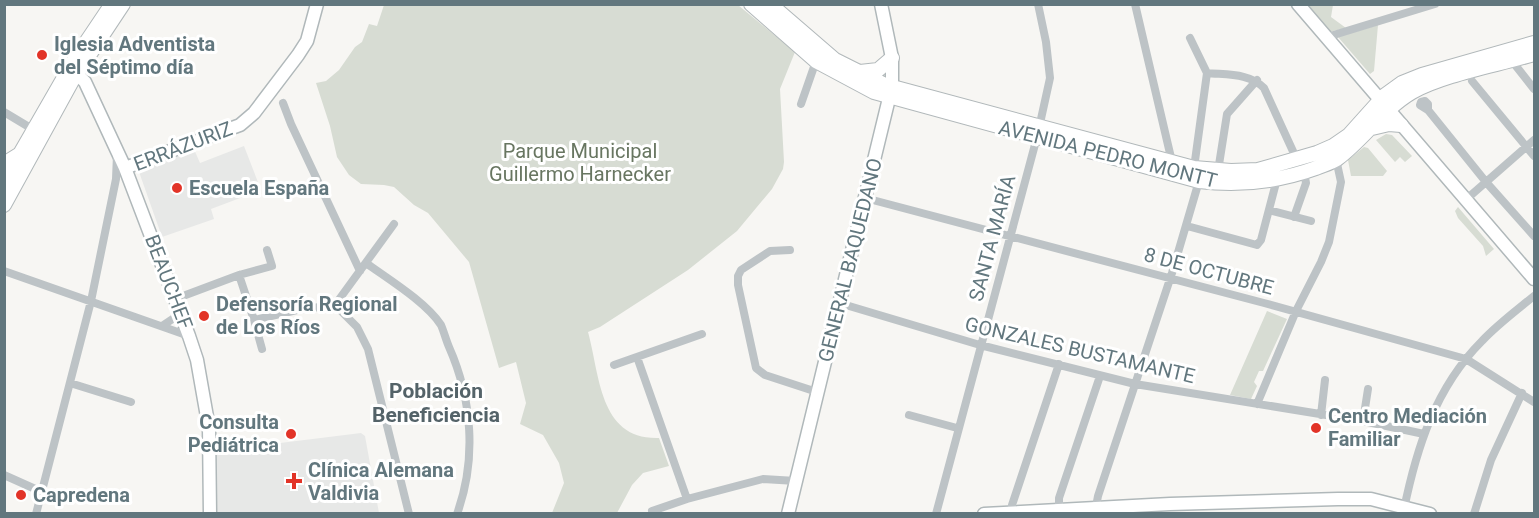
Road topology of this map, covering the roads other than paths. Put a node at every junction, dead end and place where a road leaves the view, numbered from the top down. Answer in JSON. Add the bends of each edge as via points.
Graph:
{"nodes":[{"id":1,"x":112,"y":4,"type":"edge"},
{"id":2,"x":123,"y":4,"type":"edge"},
{"id":3,"x":317,"y":4,"type":"edge"},
{"id":4,"x":751,"y":4,"type":"edge"},
{"id":5,"x":770,"y":4,"type":"edge"},
{"id":6,"x":881,"y":4,"type":"edge"},
{"id":7,"x":1038,"y":4,"type":"edge"},
{"id":8,"x":1135,"y":4,"type":"edge"},
{"id":9,"x":1298,"y":4,"type":"edge"},
{"id":10,"x":1435,"y":4,"type":"edge"},
{"id":11,"x":1327,"y":37,"type":"junction"},
{"id":12,"x":1190,"y":38,"type":"dead end"},
{"id":13,"x":1534,"y":43,"type":"edge"},
{"id":14,"x":1534,"y":54,"type":"edge"},
{"id":15,"x":892,"y":58,"type":"junction"},
{"id":16,"x":816,"y":61,"type":"junction"},
{"id":17,"x":1512,"y":61,"type":"junction"},
{"id":18,"x":856,"y":72,"type":"junction"},
{"id":19,"x":73,"y":73,"type":"junction"},
{"id":20,"x":1207,"y":73,"type":"junction"},
{"id":21,"x":1257,"y":80,"type":"junction"},
{"id":22,"x":1472,"y":81,"type":"dead end"},
{"id":23,"x":1534,"y":89,"type":"edge"},
{"id":24,"x":890,"y":92,"type":"junction"},
{"id":25,"x":283,"y":103,"type":"dead end"},
{"id":26,"x":801,"y":104,"type":"dead end"},
{"id":27,"x":1386,"y":104,"type":"junction"},
{"id":28,"x":1428,"y":110,"type":"dead end"},
{"id":29,"x":4,"y":112,"type":"edge"},
{"id":30,"x":1401,"y":125,"type":"junction"},
{"id":31,"x":1372,"y":128,"type":"junction"},
{"id":32,"x":34,"y":130,"type":"junction"},
{"id":33,"x":1038,"y":131,"type":"junction"},
{"id":34,"x":1534,"y":140,"type":"edge"},
{"id":35,"x":1527,"y":146,"type":"junction"},
{"id":36,"x":117,"y":150,"type":"junction"},
{"id":37,"x":20,"y":154,"type":"junction"},
{"id":38,"x":1534,"y":156,"type":"edge"},
{"id":39,"x":1336,"y":159,"type":"junction"},
{"id":40,"x":4,"y":165,"type":"edge"},
{"id":41,"x":1300,"y":166,"type":"junction"},
{"id":42,"x":1170,"y":167,"type":"junction"},
{"id":43,"x":125,"y":168,"type":"junction"},
{"id":44,"x":1218,"y":171,"type":"junction"},
{"id":45,"x":1196,"y":175,"type":"junction"},
{"id":46,"x":117,"y":179,"type":"junction"},
{"id":47,"x":1277,"y":179,"type":"junction"},
{"id":48,"x":1486,"y":182,"type":"junction"},
{"id":49,"x":4,"y":183,"type":"edge"},
{"id":50,"x":1470,"y":196,"type":"junction"},
{"id":51,"x":865,"y":198,"type":"junction"},
{"id":52,"x":4,"y":205,"type":"edge"},
{"id":53,"x":1269,"y":210,"type":"junction"},
{"id":54,"x":1294,"y":217,"type":"junction"},
{"id":55,"x":1311,"y":221,"type":"dead end"},
{"id":56,"x":394,"y":224,"type":"dead end"},
{"id":57,"x":1187,"y":226,"type":"junction"},
{"id":58,"x":1534,"y":236,"type":"edge"},
{"id":59,"x":1011,"y":237,"type":"junction"},
{"id":60,"x":267,"y":250,"type":"dead end"},
{"id":61,"x":790,"y":250,"type":"dead end"},
{"id":62,"x":363,"y":267,"type":"junction"},
{"id":63,"x":4,"y":271,"type":"edge"},
{"id":64,"x":1534,"y":271,"type":"edge"},
{"id":65,"x":239,"y":275,"type":"junction"},
{"id":66,"x":1171,"y":279,"type":"junction"},
{"id":67,"x":1534,"y":279,"type":"edge"},
{"id":68,"x":1534,"y":296,"type":"edge"},
{"id":69,"x":175,"y":298,"type":"junction"},
{"id":70,"x":91,"y":301,"type":"junction"},
{"id":71,"x":839,"y":303,"type":"junction"},
{"id":72,"x":335,"y":305,"type":"junction"},
{"id":73,"x":179,"y":311,"type":"junction"},
{"id":74,"x":1296,"y":311,"type":"junction"},
{"id":75,"x":254,"y":320,"type":"junction"},
{"id":76,"x":162,"y":326,"type":"junction"},
{"id":77,"x":702,"y":334,"type":"dead end"},
{"id":78,"x":189,"y":336,"type":"junction"},
{"id":79,"x":980,"y":345,"type":"junction"},
{"id":80,"x":262,"y":349,"type":"dead end"},
{"id":81,"x":636,"y":357,"type":"junction"},
{"id":82,"x":1466,"y":359,"type":"junction"},
{"id":83,"x":1059,"y":364,"type":"junction"},
{"id":84,"x":614,"y":365,"type":"dead end"},
{"id":85,"x":1100,"y":376,"type":"junction"},
{"id":86,"x":1325,"y":380,"type":"dead end"},
{"id":87,"x":70,"y":383,"type":"junction"},
{"id":88,"x":1135,"y":384,"type":"junction"},
{"id":89,"x":1368,"y":390,"type":"dead end"},
{"id":90,"x":817,"y":392,"type":"junction"},
{"id":91,"x":1522,"y":393,"type":"junction"},
{"id":92,"x":131,"y":402,"type":"dead end"},
{"id":93,"x":1534,"y":402,"type":"edge"},
{"id":94,"x":1257,"y":404,"type":"junction"},
{"id":95,"x":909,"y":415,"type":"dead end"},
{"id":96,"x":1321,"y":415,"type":"junction"},
{"id":97,"x":1363,"y":421,"type":"junction"},
{"id":98,"x":957,"y":428,"type":"junction"},
{"id":99,"x":1424,"y":434,"type":"junction"},
{"id":100,"x":4,"y":475,"type":"edge"},
{"id":101,"x":796,"y":481,"type":"junction"},
{"id":102,"x":42,"y":492,"type":"junction"},
{"id":103,"x":687,"y":499,"type":"junction"},
{"id":104,"x":1059,"y":509,"type":"junction"},
{"id":105,"x":1170,"y":509,"type":"edge"},
{"id":106,"x":1094,"y":510,"type":"edge"},
{"id":107,"x":1403,"y":510,"type":"edge"},
{"id":108,"x":652,"y":511,"type":"dead end"},
{"id":109,"x":1012,"y":511,"type":"junction"},
{"id":110,"x":36,"y":513,"type":"edge"},
{"id":111,"x":210,"y":513,"type":"edge"},
{"id":112,"x":409,"y":513,"type":"edge"},
{"id":113,"x":457,"y":513,"type":"edge"},
{"id":114,"x":788,"y":513,"type":"edge"},
{"id":115,"x":936,"y":513,"type":"edge"},
{"id":116,"x":984,"y":513,"type":"edge"},
{"id":117,"x":1430,"y":513,"type":"edge"},
{"id":118,"x":1474,"y":513,"type":"edge"}],
"edges":[{"from":1,"to":19,"type":"main road"},
{"from":2,"to":19,"type":"main road"},
{"from":3,"to":43,"type":"main road","name":"ERRÁZURIZ","via":[[307,41],[254,113],[240,125]]},
{"from":4,"to":16,"type":"main road","name":"AVENIDA PEDRO MONTT"},
{"from":5,"to":18,"type":"main road","name":"AVENIDA PEDRO MONTT","via":[[821,50]]},
{"from":6,"to":15,"type":"main road","name":"GENERAL BAQUEDANO"},
{"from":7,"to":33,"type":"street","name":"SANTA MARÍA","via":[[1050,78]]},
{"from":8,"to":42,"type":"street"},
{"from":9,"to":11,"type":"main road"},
{"from":10,"to":11,"type":"street"},
{"from":11,"to":27,"type":"main road","via":[[1356,71],[1369,80]]},
{"from":12,"to":20,"type":"street"},
{"from":13,"to":27,"type":"main road","name":"AVENIDA PEDRO MONTT","via":[[1415,77]]},
{"from":14,"to":17,"type":"main road","name":"AVENIDA PEDRO MONTT"},
{"from":15,"to":18,"type":"main road","via":[[875,71]]},
{"from":15,"to":24,"type":"main road","name":"GENERAL BAQUEDANO"},
{"from":16,"to":24,"type":"main road","name":"AVENIDA PEDRO MONTT","via":[[862,88]]},
{"from":16,"to":26,"type":"street"},
{"from":17,"to":23,"type":"street"},
{"from":17,"to":27,"type":"main road","name":"AVENIDA PEDRO MONTT","via":[[1430,84]]},
{"from":18,"to":24,"type":"main road","name":"AVENIDA PEDRO MONTT"},
{"from":19,"to":32,"type":"main road"},
{"from":19,"to":36,"type":"main road","name":"BEAUCHEF","via":[[85,82]]},
{"from":19,"to":52,"type":"main road"},
{"from":20,"to":21,"type":"street"},
{"from":20,"to":45,"type":"street"},
{"from":21,"to":41,"type":"street"},
{"from":21,"to":44,"type":"street","via":[[1227,114]]},
{"from":22,"to":35,"type":"street"},
{"from":24,"to":33,"type":"main road","name":"AVENIDA PEDRO MONTT"},
{"from":24,"to":51,"type":"main road","name":"GENERAL BAQUEDANO"},
{"from":25,"to":62,"type":"street"},
{"from":27,"to":30,"type":"main road"},
{"from":27,"to":31,"type":"main road","name":"AVENIDA PEDRO MONTT"},
{"from":27,"to":41,"type":"main road","name":"AVENIDA PEDRO MONTT","via":[[1341,141]]},
{"from":27,"to":50,"type":"main road"},
{"from":28,"to":48,"type":"street"},
{"from":29,"to":32,"type":"street"},
{"from":30,"to":31,"type":"main road"},
{"from":30,"to":67,"type":"main road"},
{"from":31,"to":39,"type":"main road","name":"AVENIDA PEDRO MONTT"},
{"from":32,"to":37,"type":"main road"},
{"from":33,"to":42,"type":"main road","name":"AVENIDA PEDRO MONTT"},
{"from":33,"to":59,"type":"street","name":"SANTA MARÍA"},
{"from":34,"to":35,"type":"street"},
{"from":35,"to":38,"type":"street"},
{"from":35,"to":48,"type":"street"},
{"from":36,"to":43,"type":"main road","name":"BEAUCHEF"},
{"from":36,"to":46,"type":"street"},
{"from":37,"to":40,"type":"main road"},
{"from":37,"to":49,"type":"main road"},
{"from":39,"to":41,"type":"main road","name":"AVENIDA PEDRO MONTT"},
{"from":39,"to":74,"type":"street","via":[[1341,182],[1329,242]]},
{"from":41,"to":44,"type":"main road","name":"AVENIDA PEDRO MONTT"},
{"from":41,"to":47,"type":"main road","name":"AVENIDA PEDRO MONTT"},
{"from":41,"to":54,"type":"street","via":[[1306,183]]},
{"from":42,"to":45,"type":"main road","name":"AVENIDA PEDRO MONTT"},
{"from":43,"to":46,"type":"street"},
{"from":43,"to":69,"type":"main road","name":"BEAUCHEF"},
{"from":44,"to":45,"type":"main road","name":"AVENIDA PEDRO MONTT"},
{"from":45,"to":47,"type":"main road","name":"AVENIDA PEDRO MONTT","via":[[1242,184]]},
{"from":45,"to":57,"type":"street"},
{"from":46,"to":70,"type":"street"},
{"from":47,"to":53,"type":"street"},
{"from":48,"to":50,"type":"street"},
{"from":48,"to":58,"type":"street"},
{"from":50,"to":64,"type":"main road"},
{"from":51,"to":59,"type":"street","name":"8 DE OCTUBRE"},
{"from":51,"to":71,"type":"main road","name":"GENERAL BAQUEDANO"},
{"from":53,"to":54,"type":"street"},
{"from":53,"to":57,"type":"street","via":[[1257,245]]},
{"from":54,"to":55,"type":"street"},
{"from":56,"to":62,"type":"street"},
{"from":57,"to":66,"type":"street"},
{"from":59,"to":66,"type":"street","name":"8 DE OCTUBRE"},
{"from":59,"to":79,"type":"street","name":"SANTA MARÍA"},
{"from":60,"to":65,"type":"street","via":[[272,266]]},
{"from":61,"to":90,"type":"street","via":[[770,251],[741,270],[738,285],[756,368],[765,375]]},
{"from":62,"to":72,"type":"street"},
{"from":62,"to":113,"type":"street","via":[[416,300],[440,325],[456,361],[470,436]]},
{"from":63,"to":70,"type":"street"},
{"from":65,"to":69,"type":"street"},
{"from":65,"to":75,"type":"street"},
{"from":66,"to":74,"type":"street","name":"8 DE OCTUBRE"},
{"from":66,"to":88,"type":"street"},
{"from":68,"to":82,"type":"street"},
{"from":69,"to":73,"type":"main road","name":"BEAUCHEF"},
{"from":70,"to":76,"type":"street"},
{"from":70,"to":87,"type":"street"},
{"from":71,"to":79,"type":"street","name":"GONZALES BUSTAMANTE"},
{"from":71,"to":90,"type":"main road","name":"GENERAL BAQUEDANO"},
{"from":72,"to":75,"type":"street"},
{"from":72,"to":112,"type":"street","via":[[357,327],[368,349]]},
{"from":73,"to":76,"type":"street"},
{"from":73,"to":78,"type":"main road","name":"BEAUCHEF"},
{"from":74,"to":82,"type":"street","name":"8 DE OCTUBRE"},
{"from":74,"to":94,"type":"street"},
{"from":75,"to":80,"type":"street"},
{"from":76,"to":78,"type":"street"},
{"from":77,"to":81,"type":"street"},
{"from":78,"to":111,"type":"main road","name":"BEAUCHEF","via":[[209,428]]},
{"from":79,"to":83,"type":"street","name":"GONZALES BUSTAMANTE"},
{"from":79,"to":98,"type":"street","name":"SANTA MARÍA"},
{"from":81,"to":84,"type":"street"},
{"from":81,"to":103,"type":"street"},
{"from":82,"to":91,"type":"street","name":"8 DE OCTUBRE"},
{"from":82,"to":99,"type":"street","via":[[1431,414]]},
{"from":83,"to":85,"type":"street","name":"GONZALES BUSTAMANTE"},
{"from":83,"to":109,"type":"street"},
{"from":85,"to":88,"type":"street","name":"GONZALES BUSTAMANTE"},
{"from":85,"to":104,"type":"street","via":[[1059,498]]},
{"from":86,"to":96,"type":"street"},
{"from":87,"to":92,"type":"street"},
{"from":87,"to":102,"type":"street"},
{"from":88,"to":94,"type":"street","name":"GONZALES BUSTAMANTE"},
{"from":88,"to":106,"type":"street"},
{"from":89,"to":97,"type":"street"},
{"from":90,"to":101,"type":"main road","name":"GENERAL BAQUEDANO"},
{"from":91,"to":93,"type":"street","name":"8 DE OCTUBRE"},
{"from":91,"to":118,"type":"street","via":[[1491,460]]},
{"from":94,"to":96,"type":"street","name":"GONZALES BUSTAMANTE"},
{"from":95,"to":98,"type":"street"},
{"from":96,"to":97,"type":"street","name":"GONZALES BUSTAMANTE"},
{"from":97,"to":99,"type":"street","name":"GONZALES BUSTAMANTE"},
{"from":98,"to":115,"type":"street","name":"SANTA MARÍA"},
{"from":99,"to":107,"type":"street"},
{"from":100,"to":102,"type":"street"},
{"from":101,"to":103,"type":"street","via":[[763,479]]},
{"from":101,"to":114,"type":"main road","name":"GENERAL BAQUEDANO"},
{"from":102,"to":110,"type":"street"},
{"from":103,"to":108,"type":"street"},
{"from":104,"to":106,"type":"main road"},
{"from":104,"to":109,"type":"main road"},
{"from":105,"to":106,"type":"main road"},
{"from":105,"to":107,"type":"main road","via":[[1302,499],[1365,499]]},
{"from":107,"to":117,"type":"main road"},
{"from":109,"to":116,"type":"main road"}]}
